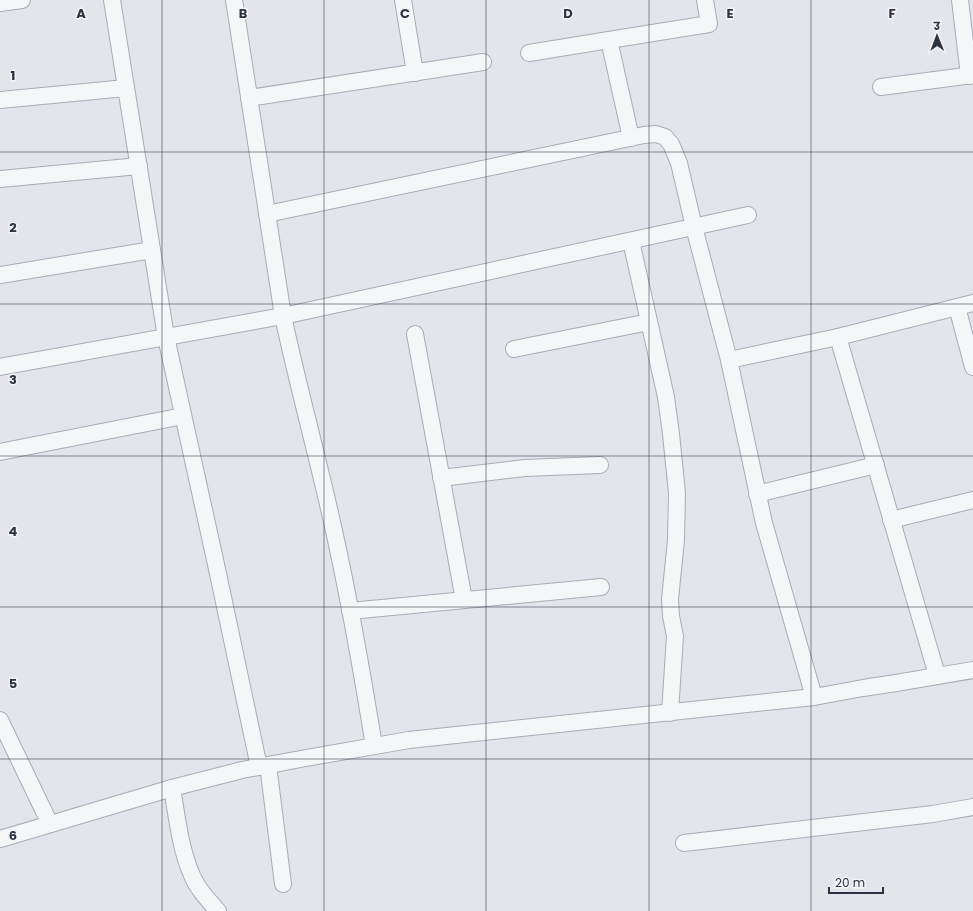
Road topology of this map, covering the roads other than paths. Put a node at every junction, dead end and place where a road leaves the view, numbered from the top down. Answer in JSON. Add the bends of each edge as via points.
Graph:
{"nodes":[{"id":1,"x":22,"y":0,"type":"edge"},
{"id":2,"x":112,"y":0,"type":"edge"},
{"id":3,"x":234,"y":0,"type":"edge"},
{"id":4,"x":403,"y":0,"type":"edge"},
{"id":5,"x":705,"y":0,"type":"edge"},
{"id":6,"x":960,"y":0,"type":"edge"},
{"id":7,"x":2,"y":2,"type":"edge"},
{"id":8,"x":609,"y":40,"type":"junction"},
{"id":9,"x":529,"y":53,"type":"dead end"},
{"id":10,"x":483,"y":62,"type":"dead end"},
{"id":11,"x":415,"y":73,"type":"junction"},
{"id":12,"x":971,"y":76,"type":"edge"},
{"id":13,"x":882,"y":87,"type":"dead end"},
{"id":14,"x":126,"y":88,"type":"junction"},
{"id":15,"x":249,"y":98,"type":"junction"},
{"id":16,"x":0,"y":100,"type":"edge"},
{"id":17,"x":631,"y":138,"type":"junction"},
{"id":18,"x":139,"y":166,"type":"junction"},
{"id":19,"x":0,"y":179,"type":"edge"},
{"id":20,"x":267,"y":214,"type":"junction"},
{"id":21,"x":748,"y":215,"type":"dead end"},
{"id":22,"x":694,"y":227,"type":"junction"},
{"id":23,"x":631,"y":240,"type":"junction"},
{"id":24,"x":152,"y":250,"type":"junction"},
{"id":25,"x":0,"y":275,"type":"edge"},
{"id":26,"x":973,"y":304,"type":"edge"},
{"id":27,"x":958,"y":307,"type":"junction"},
{"id":28,"x":283,"y":316,"type":"junction"},
{"id":29,"x":648,"y":322,"type":"junction"},
{"id":30,"x":415,"y":334,"type":"dead end"},
{"id":31,"x":166,"y":337,"type":"junction"},
{"id":32,"x":838,"y":337,"type":"junction"},
{"id":33,"x":514,"y":349,"type":"dead end"},
{"id":34,"x":729,"y":360,"type":"junction"},
{"id":35,"x":0,"y":367,"type":"edge"},
{"id":36,"x":973,"y":367,"type":"edge"},
{"id":37,"x":183,"y":416,"type":"junction"},
{"id":38,"x":0,"y":452,"type":"edge"},
{"id":39,"x":600,"y":465,"type":"dead end"},
{"id":40,"x":876,"y":465,"type":"junction"},
{"id":41,"x":441,"y":478,"type":"junction"},
{"id":42,"x":757,"y":494,"type":"junction"},
{"id":43,"x":973,"y":500,"type":"edge"},
{"id":44,"x":891,"y":520,"type":"junction"},
{"id":45,"x":601,"y":587,"type":"dead end"},
{"id":46,"x":464,"y":600,"type":"junction"},
{"id":47,"x":350,"y":611,"type":"junction"},
{"id":48,"x":973,"y":670,"type":"edge"},
{"id":49,"x":937,"y":675,"type":"junction"},
{"id":50,"x":814,"y":697,"type":"junction"},
{"id":51,"x":670,"y":713,"type":"junction"},
{"id":52,"x":0,"y":720,"type":"edge"},
{"id":53,"x":374,"y":746,"type":"junction"},
{"id":54,"x":264,"y":766,"type":"junction"},
{"id":55,"x":172,"y":788,"type":"junction"},
{"id":56,"x":973,"y":808,"type":"edge"},
{"id":57,"x":50,"y":824,"type":"junction"},
{"id":58,"x":0,"y":839,"type":"edge"},
{"id":59,"x":684,"y":843,"type":"dead end"},
{"id":60,"x":283,"y":884,"type":"dead end"},
{"id":61,"x":218,"y":911,"type":"edge"}],
"edges":[{"from":1,"to":7,"type":"street"},
{"from":2,"to":14,"type":"street"},
{"from":3,"to":15,"type":"street"},
{"from":4,"to":11,"type":"street"},
{"from":5,"to":8,"type":"street","via":[[709,24]]},
{"from":6,"to":12,"type":"street"},
{"from":8,"to":9,"type":"street"},
{"from":8,"to":17,"type":"street"},
{"from":10,"to":11,"type":"street"},
{"from":11,"to":15,"type":"street"},
{"from":12,"to":13,"type":"street"},
{"from":14,"to":16,"type":"street"},
{"from":14,"to":18,"type":"street"},
{"from":15,"to":20,"type":"street"},
{"from":17,"to":20,"type":"street"},
{"from":17,"to":22,"type":"street","via":[[656,134],[665,137],[671,144],[679,164]]},
{"from":18,"to":19,"type":"street"},
{"from":18,"to":24,"type":"street"},
{"from":20,"to":28,"type":"street"},
{"from":21,"to":22,"type":"street"},
{"from":22,"to":23,"type":"street"},
{"from":22,"to":34,"type":"street"},
{"from":23,"to":28,"type":"street"},
{"from":23,"to":29,"type":"street"},
{"from":24,"to":25,"type":"street"},
{"from":24,"to":31,"type":"street"},
{"from":26,"to":27,"type":"street"},
{"from":27,"to":32,"type":"street"},
{"from":27,"to":36,"type":"street"},
{"from":28,"to":31,"type":"street"},
{"from":28,"to":47,"type":"street","via":[[336,540]]},
{"from":29,"to":33,"type":"street"},
{"from":29,"to":51,"type":"street","via":[[666,397],[677,492],[676,540],[670,599],[675,636]]},
{"from":30,"to":41,"type":"street"},
{"from":31,"to":35,"type":"street"},
{"from":31,"to":37,"type":"street"},
{"from":32,"to":34,"type":"street"},
{"from":32,"to":40,"type":"street"},
{"from":34,"to":42,"type":"street"},
{"from":37,"to":38,"type":"street"},
{"from":37,"to":54,"type":"street"},
{"from":39,"to":41,"type":"street","via":[[525,468]]},
{"from":40,"to":42,"type":"street"},
{"from":40,"to":44,"type":"street"},
{"from":41,"to":46,"type":"street"},
{"from":42,"to":50,"type":"street"},
{"from":43,"to":44,"type":"street"},
{"from":44,"to":49,"type":"street"},
{"from":45,"to":46,"type":"street"},
{"from":46,"to":47,"type":"street"},
{"from":47,"to":53,"type":"street"},
{"from":48,"to":49,"type":"street"},
{"from":49,"to":50,"type":"street"},
{"from":50,"to":51,"type":"street"},
{"from":51,"to":53,"type":"street","via":[[409,740]]},
{"from":52,"to":57,"type":"street"},
{"from":53,"to":54,"type":"street"},
{"from":54,"to":55,"type":"street"},
{"from":54,"to":60,"type":"street"},
{"from":55,"to":57,"type":"street"},
{"from":55,"to":61,"type":"street","via":[[191,875]]},
{"from":56,"to":59,"type":"street"},
{"from":57,"to":58,"type":"street"}]}
